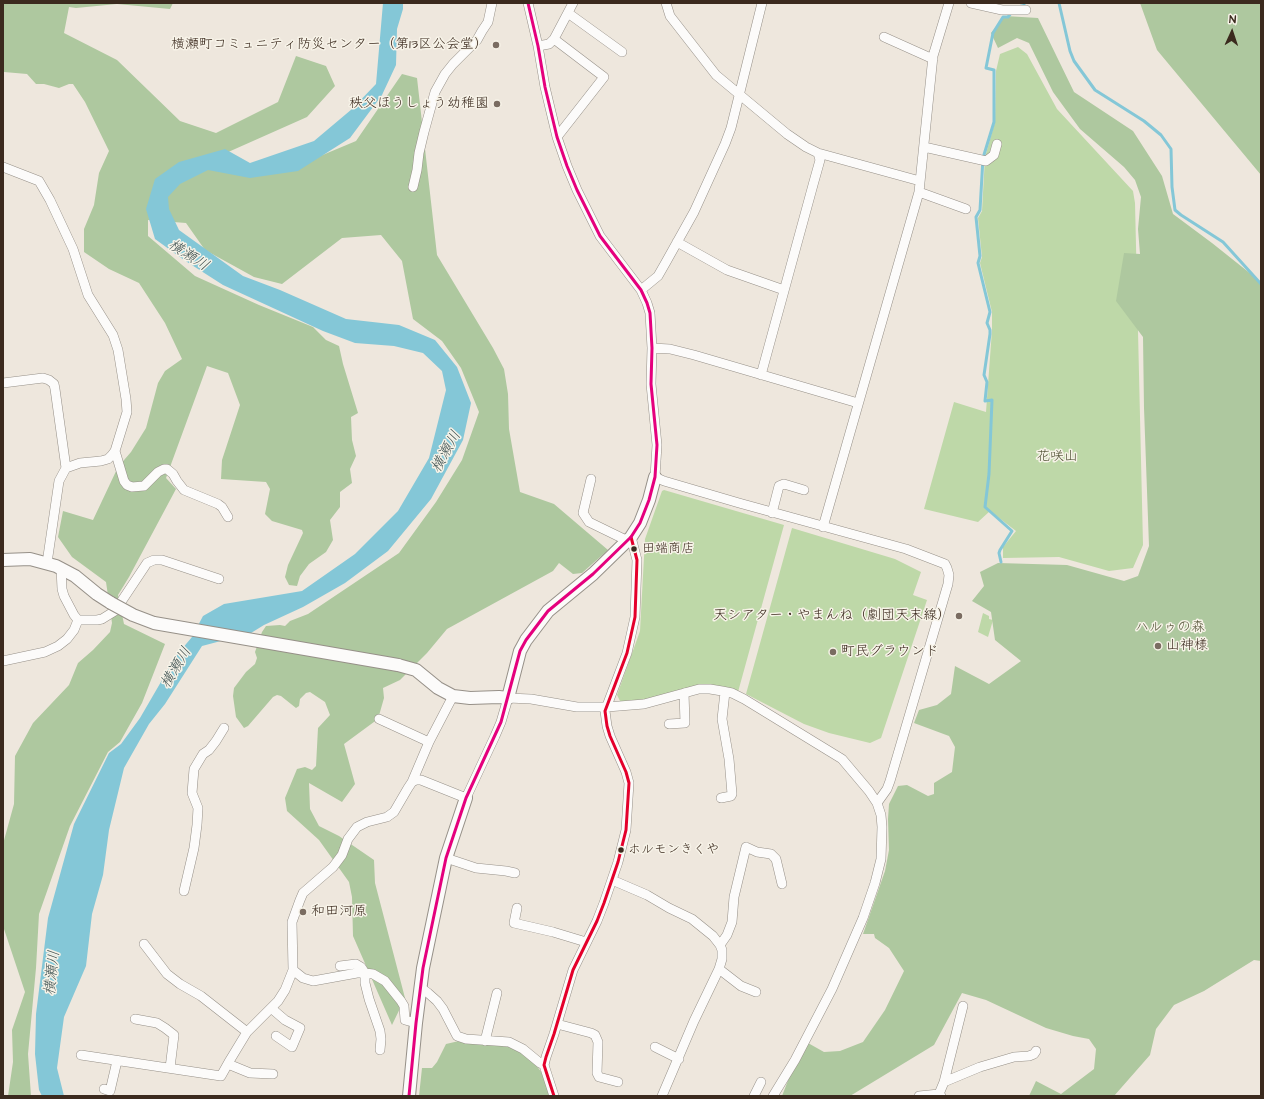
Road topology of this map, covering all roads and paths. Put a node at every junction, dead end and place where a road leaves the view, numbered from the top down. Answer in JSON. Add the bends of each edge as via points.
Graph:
{"nodes":[{"id":1,"x":492,"y":3,"type":"edge"},
{"id":2,"x":528,"y":3,"type":"edge"},
{"id":3,"x":573,"y":3,"type":"edge"},
{"id":4,"x":666,"y":3,"type":"edge"},
{"id":5,"x":762,"y":3,"type":"edge"},
{"id":6,"x":949,"y":3,"type":"edge"},
{"id":7,"x":971,"y":3,"type":"edge"},
{"id":8,"x":1026,"y":10,"type":"dead end"},
{"id":9,"x":568,"y":13,"type":"junction"},
{"id":10,"x":884,"y":37,"type":"dead end"},
{"id":11,"x":554,"y":38,"type":"junction"},
{"id":12,"x":538,"y":46,"type":"junction"},
{"id":13,"x":622,"y":52,"type":"dead end"},
{"id":14,"x":933,"y":59,"type":"junction"},
{"id":15,"x":739,"y":94,"type":"junction"},
{"id":16,"x":557,"y":137,"type":"junction"},
{"id":17,"x":997,"y":144,"type":"dead end"},
{"id":18,"x":924,"y":147,"type":"junction"},
{"id":19,"x":818,"y":153,"type":"junction"},
{"id":20,"x":3,"y":167,"type":"edge"},
{"id":21,"x":920,"y":181,"type":"junction"},
{"id":22,"x":413,"y":187,"type":"dead end"},
{"id":23,"x":919,"y":192,"type":"junction"},
{"id":24,"x":966,"y":209,"type":"dead end"},
{"id":25,"x":677,"y":242,"type":"junction"},
{"id":26,"x":640,"y":290,"type":"junction"},
{"id":27,"x":784,"y":290,"type":"junction"},
{"id":28,"x":652,"y":348,"type":"junction"},
{"id":29,"x":761,"y":375,"type":"junction"},
{"id":30,"x":3,"y":383,"type":"edge"},
{"id":31,"x":858,"y":403,"type":"junction"},
{"id":32,"x":115,"y":451,"type":"junction"},
{"id":33,"x":66,"y":468,"type":"junction"},
{"id":34,"x":655,"y":477,"type":"junction"},
{"id":35,"x":591,"y":479,"type":"dead end"},
{"id":36,"x":804,"y":490,"type":"dead end"},
{"id":37,"x":772,"y":512,"type":"junction"},
{"id":38,"x":228,"y":517,"type":"dead end"},
{"id":39,"x":823,"y":527,"type":"junction"},
{"id":40,"x":629,"y":539,"type":"junction"},
{"id":41,"x":3,"y":560,"type":"edge"},
{"id":42,"x":47,"y":563,"type":"junction"},
{"id":43,"x":61,"y":568,"type":"junction"},
{"id":44,"x":219,"y":579,"type":"dead end"},
{"id":45,"x":78,"y":620,"type":"junction"},
{"id":46,"x":3,"y":662,"type":"edge"},
{"id":47,"x":726,"y":692,"type":"junction"},
{"id":48,"x":684,"y":693,"type":"junction"},
{"id":49,"x":453,"y":696,"type":"junction"},
{"id":50,"x":508,"y":698,"type":"junction"},
{"id":51,"x":607,"y":707,"type":"junction"},
{"id":52,"x":379,"y":719,"type":"dead end"},
{"id":53,"x":670,"y":724,"type":"dead end"},
{"id":54,"x":224,"y":728,"type":"dead end"},
{"id":55,"x":430,"y":742,"type":"junction"},
{"id":56,"x":412,"y":782,"type":"junction"},
{"id":57,"x":466,"y":798,"type":"junction"},
{"id":58,"x":721,"y":798,"type":"dead end"},
{"id":59,"x":877,"y":803,"type":"junction"},
{"id":60,"x":446,"y":858,"type":"junction"},
{"id":61,"x":516,"y":873,"type":"dead end"},
{"id":62,"x":612,"y":880,"type":"junction"},
{"id":63,"x":782,"y":884,"type":"dead end"},
{"id":64,"x":184,"y":891,"type":"dead end"},
{"id":65,"x":517,"y":908,"type":"dead end"},
{"id":66,"x":586,"y":942,"type":"junction"},
{"id":67,"x":144,"y":944,"type":"dead end"},
{"id":68,"x":720,"y":945,"type":"junction"},
{"id":69,"x":340,"y":966,"type":"dead end"},
{"id":70,"x":719,"y":969,"type":"junction"},
{"id":71,"x":293,"y":970,"type":"junction"},
{"id":72,"x":365,"y":973,"type":"junction"},
{"id":73,"x":421,"y":988,"type":"junction"},
{"id":74,"x":756,"y":992,"type":"dead end"},
{"id":75,"x":497,"y":993,"type":"dead end"},
{"id":76,"x":963,"y":1006,"type":"dead end"},
{"id":77,"x":271,"y":1008,"type":"junction"},
{"id":78,"x":135,"y":1019,"type":"dead end"},
{"id":79,"x":416,"y":1023,"type":"junction"},
{"id":80,"x":557,"y":1024,"type":"junction"},
{"id":81,"x":247,"y":1032,"type":"junction"},
{"id":82,"x":276,"y":1036,"type":"dead end"},
{"id":83,"x":485,"y":1041,"type":"junction"},
{"id":84,"x":655,"y":1047,"type":"dead end"},
{"id":85,"x":380,"y":1050,"type":"dead end"},
{"id":86,"x":1036,"y":1051,"type":"dead end"},
{"id":87,"x":81,"y":1055,"type":"dead end"},
{"id":88,"x":679,"y":1059,"type":"junction"},
{"id":89,"x":117,"y":1061,"type":"junction"},
{"id":90,"x":228,"y":1064,"type":"junction"},
{"id":91,"x":544,"y":1065,"type":"junction"},
{"id":92,"x":170,"y":1068,"type":"junction"},
{"id":93,"x":273,"y":1074,"type":"dead end"},
{"id":94,"x":618,"y":1082,"type":"dead end"},
{"id":95,"x":761,"y":1082,"type":"dead end"},
{"id":96,"x":944,"y":1082,"type":"junction"},
{"id":97,"x":104,"y":1089,"type":"dead end"},
{"id":98,"x":940,"y":1095,"type":"edge"},
{"id":99,"x":409,"y":1096,"type":"edge"},
{"id":100,"x":554,"y":1096,"type":"edge"},
{"id":101,"x":662,"y":1096,"type":"edge"},
{"id":102,"x":754,"y":1096,"type":"edge"},
{"id":103,"x":773,"y":1096,"type":"edge"},
{"id":104,"x":920,"y":1096,"type":"edge"}],
"edges":[{"from":1,"to":22,"type":"street","via":[[488,22],[477,40],[449,69],[435,92],[422,139]]},
{"from":2,"to":12,"type":"street"},
{"from":3,"to":9,"type":"street"},
{"from":4,"to":15,"type":"street","via":[[670,16],[716,74]]},
{"from":5,"to":15,"type":"street"},
{"from":6,"to":14,"type":"street"},
{"from":7,"to":8,"type":"street","via":[[1002,10]]},
{"from":9,"to":11,"type":"street"},
{"from":9,"to":13,"type":"street"},
{"from":10,"to":14,"type":"street"},
{"from":11,"to":12,"type":"street","via":[[549,44]]},
{"from":11,"to":16,"type":"street","via":[[604,77]]},
{"from":12,"to":16,"type":"street"},
{"from":14,"to":18,"type":"street"},
{"from":15,"to":19,"type":"street","via":[[787,134]]},
{"from":15,"to":25,"type":"street","via":[[726,144]]},
{"from":16,"to":26,"type":"street","via":[[577,190],[600,236]]},
{"from":17,"to":18,"type":"street","via":[[994,155],[986,162]]},
{"from":18,"to":21,"type":"street"},
{"from":19,"to":21,"type":"street"},
{"from":19,"to":27,"type":"street","via":[[820,160]]},
{"from":20,"to":32,"type":"street","via":[[39,181],[73,249],[88,295],[116,342],[127,412]]},
{"from":21,"to":23,"type":"street"},
{"from":23,"to":24,"type":"street"},
{"from":23,"to":31,"type":"street"},
{"from":25,"to":26,"type":"street","via":[[658,276]]},
{"from":25,"to":27,"type":"street","via":[[727,270]]},
{"from":26,"to":28,"type":"street","via":[[650,313]]},
{"from":27,"to":29,"type":"street"},
{"from":28,"to":29,"type":"street","via":[[682,352]]},
{"from":28,"to":34,"type":"street","via":[[651,388],[657,445]]},
{"from":29,"to":31,"type":"street"},
{"from":30,"to":33,"type":"street","via":[[43,378],[54,384]]},
{"from":31,"to":39,"type":"street"},
{"from":32,"to":33,"type":"street","via":[[108,459]]},
{"from":32,"to":38,"type":"street","via":[[127,485],[144,486],[158,472],[167,469],[184,490],[218,504]]},
{"from":33,"to":42,"type":"street","via":[[59,480]]},
{"from":34,"to":37,"type":"street"},
{"from":34,"to":40,"type":"street","via":[[640,523]]},
{"from":35,"to":40,"type":"street","via":[[583,513],[589,522]]},
{"from":36,"to":37,"type":"street","via":[[784,484],[779,486]]},
{"from":37,"to":39,"type":"street"},
{"from":39,"to":59,"type":"street","via":[[906,550],[945,564],[949,575],[890,781]]},
{"from":40,"to":50,"type":"street","via":[[593,574],[548,611],[537,625],[520,651]]},
{"from":40,"to":51,"type":"street","via":[[637,560],[635,617],[627,653]]},
{"from":41,"to":42,"type":"street","via":[[30,559]]},
{"from":42,"to":43,"type":"street"},
{"from":43,"to":45,"type":"street","via":[[64,596]]},
{"from":43,"to":49,"type":"street","bridge":true,"via":[[126,612],[154,623],[398,665],[416,670],[438,688]]},
{"from":44,"to":45,"type":"street","via":[[162,560],[154,560],[147,563],[115,611],[102,619]]},
{"from":45,"to":46,"type":"street","via":[[74,630],[58,646],[45,652]]},
{"from":47,"to":48,"type":"street","via":[[699,689]]},
{"from":47,"to":58,"type":"street","via":[[722,719],[732,794]]},
{"from":47,"to":59,"type":"street","via":[[744,699],[842,759]]},
{"from":48,"to":51,"type":"street","via":[[644,704]]},
{"from":48,"to":53,"type":"street","via":[[686,723]]},
{"from":49,"to":50,"type":"street"},
{"from":49,"to":55,"type":"street"},
{"from":50,"to":51,"type":"street","via":[[577,707]]},
{"from":50,"to":57,"type":"street","via":[[496,736]]},
{"from":51,"to":62,"type":"street","via":[[607,726],[629,783],[626,830]]},
{"from":52,"to":55,"type":"street"},
{"from":54,"to":64,"type":"street","via":[[194,769],[192,793],[198,808],[197,825]]},
{"from":55,"to":56,"type":"street"},
{"from":56,"to":57,"type":"street","via":[[421,780]]},
{"from":56,"to":71,"type":"street","via":[[394,812],[387,817],[357,827],[333,867],[304,893],[292,922]]},
{"from":57,"to":60,"type":"street"},
{"from":59,"to":103,"type":"street","via":[[881,815],[881,859],[863,918],[832,989]]},
{"from":60,"to":61,"type":"street","via":[[476,868]]},
{"from":60,"to":73,"type":"street"},
{"from":62,"to":66,"type":"street","via":[[597,921]]},
{"from":62,"to":68,"type":"street","via":[[692,919]]},
{"from":63,"to":68,"type":"street","via":[[776,859],[771,854],[746,847],[734,897],[732,922]]},
{"from":65,"to":66,"type":"street","via":[[514,923]]},
{"from":66,"to":80,"type":"street","via":[[573,970]]},
{"from":67,"to":81,"type":"street","via":[[167,974],[201,996]]},
{"from":68,"to":70,"type":"street","via":[[722,959]]},
{"from":69,"to":72,"type":"street","via":[[356,964]]},
{"from":70,"to":74,"type":"street","via":[[741,986]]},
{"from":70,"to":88,"type":"street"},
{"from":71,"to":72,"type":"street","via":[[303,978],[313,981]]},
{"from":71,"to":77,"type":"street","via":[[285,990]]},
{"from":72,"to":79,"type":"street","via":[[373,974],[385,981],[404,1006],[405,1020]]},
{"from":72,"to":85,"type":"street","via":[[364,983],[382,1040]]},
{"from":73,"to":79,"type":"street"},
{"from":73,"to":83,"type":"street","via":[[443,1009],[457,1036]]},
{"from":75,"to":83,"type":"street"},
{"from":76,"to":96,"type":"street"},
{"from":77,"to":81,"type":"street"},
{"from":77,"to":82,"type":"street","via":[[300,1028],[292,1047]]},
{"from":78,"to":92,"type":"street","via":[[157,1023],[174,1035]]},
{"from":79,"to":99,"type":"street"},
{"from":80,"to":91,"type":"street"},
{"from":80,"to":94,"type":"street","via":[[595,1036],[598,1042],[597,1073],[599,1077]]},
{"from":81,"to":90,"type":"street"},
{"from":83,"to":91,"type":"street","via":[[509,1042]]},
{"from":84,"to":88,"type":"street"},
{"from":86,"to":96,"type":"street","via":[[1029,1056],[1014,1057],[980,1067]]},
{"from":87,"to":89,"type":"street"},
{"from":88,"to":101,"type":"street"},
{"from":89,"to":92,"type":"street"},
{"from":89,"to":97,"type":"street","via":[[110,1091]]},
{"from":90,"to":92,"type":"street","via":[[221,1076]]},
{"from":90,"to":93,"type":"street","via":[[250,1073]]},
{"from":91,"to":100,"type":"street"},
{"from":95,"to":102,"type":"street"},
{"from":96,"to":98,"type":"street"},
{"from":98,"to":104,"type":"street"}]}
